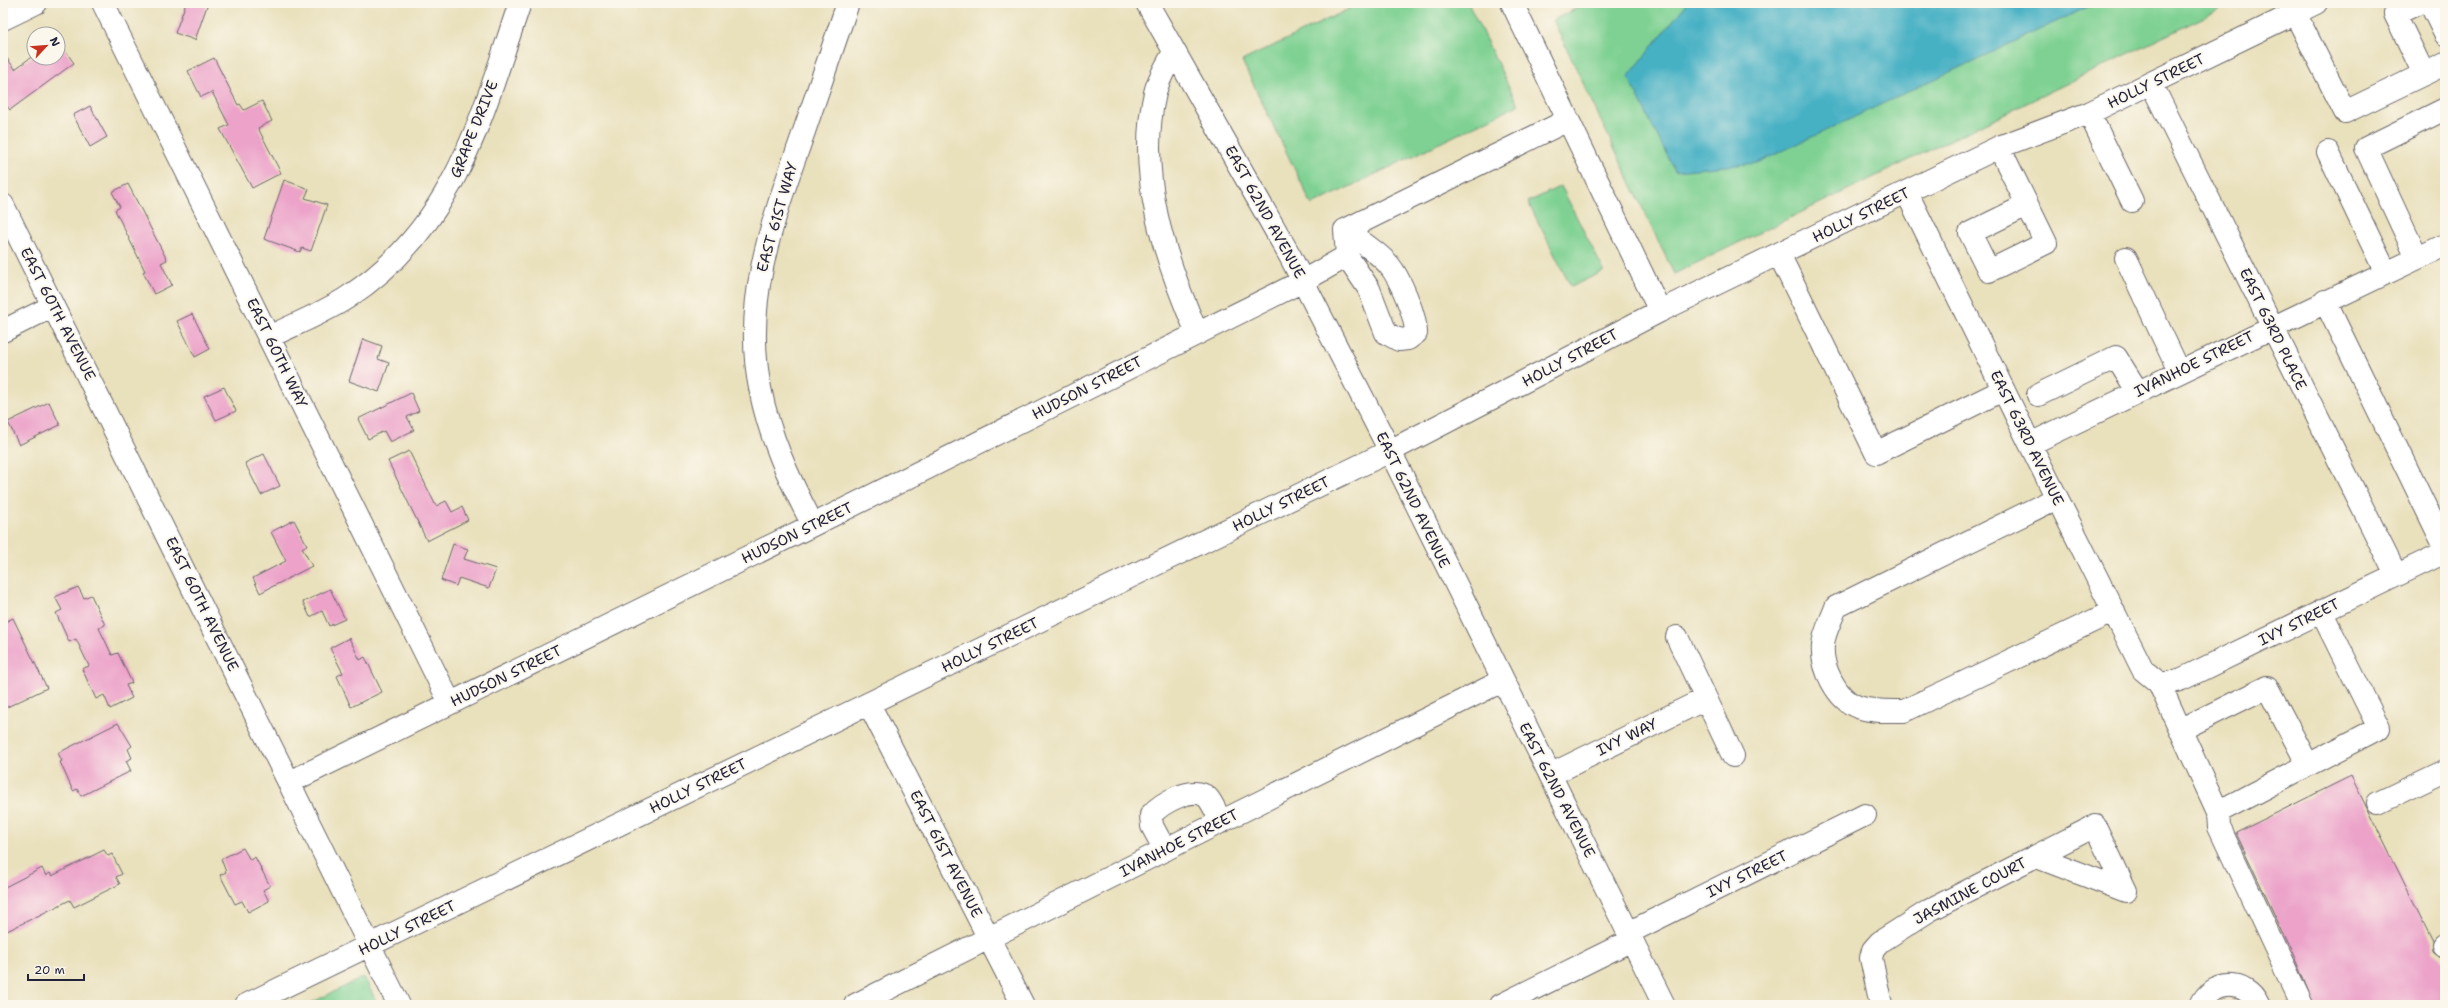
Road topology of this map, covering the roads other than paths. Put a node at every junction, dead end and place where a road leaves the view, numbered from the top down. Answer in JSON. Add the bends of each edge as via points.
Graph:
{"nodes":[{"id":1,"x":36,"y":3,"type":"edge"},
{"id":2,"x":103,"y":3,"type":"edge"},
{"id":3,"x":520,"y":3,"type":"edge"},
{"id":4,"x":848,"y":3,"type":"edge"},
{"id":5,"x":1147,"y":3,"type":"edge"},
{"id":6,"x":1512,"y":3,"type":"edge"},
{"id":7,"x":2316,"y":3,"type":"edge"},
{"id":8,"x":2419,"y":3,"type":"edge"},
{"id":9,"x":2430,"y":3,"type":"edge"},
{"id":10,"x":2391,"y":9,"type":"edge"},
{"id":11,"x":2295,"y":13,"type":"junction"},
{"id":12,"x":3,"y":19,"type":"edge"},
{"id":13,"x":2445,"y":34,"type":"edge"},
{"id":14,"x":1174,"y":52,"type":"junction"},
{"id":15,"x":2445,"y":64,"type":"edge"},
{"id":16,"x":2424,"y":74,"type":"junction"},
{"id":17,"x":2151,"y":83,"type":"junction"},
{"id":18,"x":2445,"y":109,"type":"edge"},
{"id":19,"x":2089,"y":113,"type":"junction"},
{"id":20,"x":1568,"y":120,"type":"junction"},
{"id":21,"x":1999,"y":147,"type":"junction"},
{"id":22,"x":2328,"y":152,"type":"dead end"},
{"id":23,"x":1907,"y":193,"type":"junction"},
{"id":24,"x":2132,"y":201,"type":"dead end"},
{"id":25,"x":3,"y":205,"type":"edge"},
{"id":26,"x":2027,"y":205,"type":"dead end"},
{"id":27,"x":1345,"y":230,"type":"junction"},
{"id":28,"x":2445,"y":245,"type":"edge"},
{"id":29,"x":1779,"y":254,"type":"junction"},
{"id":30,"x":1347,"y":256,"type":"junction"},
{"id":31,"x":2126,"y":258,"type":"dead end"},
{"id":32,"x":2417,"y":258,"type":"junction"},
{"id":33,"x":2386,"y":272,"type":"junction"},
{"id":34,"x":1303,"y":281,"type":"junction"},
{"id":35,"x":2325,"y":302,"type":"junction"},
{"id":36,"x":53,"y":306,"type":"junction"},
{"id":37,"x":1660,"y":311,"type":"junction"},
{"id":38,"x":2272,"y":326,"type":"junction"},
{"id":39,"x":3,"y":331,"type":"edge"},
{"id":40,"x":1197,"y":332,"type":"junction"},
{"id":41,"x":270,"y":337,"type":"junction"},
{"id":42,"x":2179,"y":371,"type":"junction"},
{"id":43,"x":2003,"y":390,"type":"junction"},
{"id":44,"x":2138,"y":392,"type":"junction"},
{"id":45,"x":2038,"y":395,"type":"dead end"},
{"id":46,"x":2030,"y":444,"type":"junction"},
{"id":47,"x":1390,"y":451,"type":"junction"},
{"id":48,"x":2057,"y":498,"type":"junction"},
{"id":49,"x":813,"y":526,"type":"junction"},
{"id":50,"x":2445,"y":547,"type":"edge"},
{"id":51,"x":2445,"y":552,"type":"edge"},
{"id":52,"x":2396,"y":575,"type":"junction"},
{"id":53,"x":2114,"y":611,"type":"junction"},
{"id":54,"x":2321,"y":611,"type":"junction"},
{"id":55,"x":1677,"y":637,"type":"dead end"},
{"id":56,"x":1502,"y":681,"type":"junction"},
{"id":57,"x":2156,"y":681,"type":"junction"},
{"id":58,"x":1704,"y":699,"type":"junction"},
{"id":59,"x":450,"y":703,"type":"junction"},
{"id":60,"x":869,"y":704,"type":"junction"},
{"id":61,"x":2180,"y":730,"type":"junction"},
{"id":62,"x":1732,"y":756,"type":"dead end"},
{"id":63,"x":2308,"y":765,"type":"junction"},
{"id":64,"x":2445,"y":771,"type":"edge"},
{"id":65,"x":1550,"y":775,"type":"junction"},
{"id":66,"x":290,"y":782,"type":"junction"},
{"id":67,"x":2378,"y":803,"type":"dead end"},
{"id":68,"x":2218,"y":812,"type":"junction"},
{"id":69,"x":1866,"y":815,"type":"dead end"},
{"id":70,"x":1221,"y":822,"type":"junction"},
{"id":71,"x":1165,"y":850,"type":"junction"},
{"id":72,"x":2037,"y":857,"type":"dead end"},
{"id":73,"x":1630,"y":936,"type":"junction"},
{"id":74,"x":989,"y":938,"type":"junction"},
{"id":75,"x":369,"y":946,"type":"junction"},
{"id":76,"x":246,"y":1005,"type":"edge"},
{"id":77,"x":399,"y":1005,"type":"edge"},
{"id":78,"x":855,"y":1005,"type":"edge"},
{"id":79,"x":1023,"y":1005,"type":"edge"},
{"id":80,"x":1501,"y":1005,"type":"edge"},
{"id":81,"x":1664,"y":1005,"type":"edge"},
{"id":82,"x":1880,"y":1005,"type":"edge"},
{"id":83,"x":2200,"y":1005,"type":"edge"},
{"id":84,"x":2258,"y":1005,"type":"edge"},
{"id":85,"x":2302,"y":1005,"type":"edge"}],
"edges":[{"from":1,"to":12,"type":"street"},
{"from":2,"to":41,"type":"street","name":"EAST 60TH WAY"},
{"from":3,"to":41,"type":"street","name":"GRAPE DRIVE","via":[[469,150],[449,190],[428,222],[404,250],[362,287],[346,298]]},
{"from":4,"to":49,"type":"street","name":"EAST 61ST WAY","via":[[773,218],[760,271],[755,315],[756,364],[769,426],[792,484]]},
{"from":5,"to":14,"type":"street","name":"EAST 62ND AVENUE"},
{"from":6,"to":20,"type":"street"},
{"from":7,"to":11,"type":"street","name":"HOLLY STREET"},
{"from":8,"to":10,"type":"street"},
{"from":9,"to":13,"type":"street"},
{"from":10,"to":16,"type":"street"},
{"from":11,"to":16,"type":"street","via":[[2345,112]]},
{"from":11,"to":17,"type":"street","name":"HOLLY STREET"},
{"from":14,"to":34,"type":"street","name":"EAST 62ND AVENUE","via":[[1212,115]]},
{"from":14,"to":40,"type":"street","via":[[1155,92],[1149,152],[1154,202],[1161,234],[1179,291]]},
{"from":15,"to":16,"type":"street"},
{"from":17,"to":19,"type":"street","name":"HOLLY STREET"},
{"from":17,"to":38,"type":"street","name":"EAST 63RD PLACE"},
{"from":18,"to":32,"type":"street","via":[[2366,148]]},
{"from":19,"to":21,"type":"street","name":"HOLLY STREET"},
{"from":19,"to":24,"type":"street"},
{"from":20,"to":27,"type":"street"},
{"from":20,"to":37,"type":"street"},
{"from":21,"to":23,"type":"street","name":"HOLLY STREET"},
{"from":21,"to":26,"type":"street"},
{"from":22,"to":33,"type":"street"},
{"from":23,"to":29,"type":"street","name":"HOLLY STREET"},
{"from":23,"to":43,"type":"street","name":"EAST 63RD AVENUE"},
{"from":25,"to":36,"type":"street","name":"EAST 60TH AVENUE"},
{"from":27,"to":30,"type":"street"},
{"from":27,"to":30,"type":"street","via":[[1389,264],[1411,310],[1416,333],[1408,339],[1399,340],[1386,333],[1368,289]]},
{"from":28,"to":32,"type":"street","name":"IVANHOE STREET"},
{"from":29,"to":37,"type":"street","name":"HOLLY STREET"},
{"from":29,"to":43,"type":"street","via":[[1876,453]]},
{"from":30,"to":34,"type":"street","name":"HUDSON STREET"},
{"from":31,"to":42,"type":"street"},
{"from":32,"to":33,"type":"street","name":"IVANHOE STREET"},
{"from":33,"to":35,"type":"street","name":"IVANHOE STREET"},
{"from":34,"to":40,"type":"street","name":"HUDSON STREET"},
{"from":34,"to":47,"type":"street","name":"EAST 62ND AVENUE"},
{"from":35,"to":38,"type":"street","name":"IVANHOE STREET"},
{"from":35,"to":50,"type":"street"},
{"from":36,"to":39,"type":"street"},
{"from":36,"to":66,"type":"street","name":"EAST 60TH AVENUE"},
{"from":37,"to":47,"type":"street","name":"HOLLY STREET"},
{"from":38,"to":42,"type":"street","name":"IVANHOE STREET"},
{"from":38,"to":52,"type":"street","name":"EAST 63RD PLACE"},
{"from":40,"to":49,"type":"street","name":"HUDSON STREET"},
{"from":41,"to":59,"type":"street","name":"EAST 60TH WAY"},
{"from":42,"to":44,"type":"street","name":"IVANHOE STREET"},
{"from":43,"to":46,"type":"street","name":"EAST 63RD AVENUE"},
{"from":44,"to":45,"type":"street","via":[[2116,357]]},
{"from":44,"to":46,"type":"street","name":"IVANHOE STREET"},
{"from":46,"to":48,"type":"street","name":"EAST 63RD AVENUE"},
{"from":47,"to":56,"type":"street","name":"EAST 62ND AVENUE"},
{"from":47,"to":60,"type":"street","name":"HOLLY STREET"},
{"from":48,"to":53,"type":"street","name":"EAST 63RD AVENUE"},
{"from":48,"to":53,"type":"street","via":[[1836,607],[1822,645],[1826,669],[1849,703],[1866,709],[1904,711]]},
{"from":49,"to":59,"type":"street","name":"HUDSON STREET"},
{"from":51,"to":52,"type":"street","name":"IVY STREET"},
{"from":52,"to":54,"type":"street","name":"IVY STREET"},
{"from":53,"to":57,"type":"street","name":"EAST 63RD AVENUE","via":[[2143,670]]},
{"from":54,"to":57,"type":"street","name":"IVY STREET","via":[[2182,679]]},
{"from":54,"to":63,"type":"street","via":[[2379,728]]},
{"from":55,"to":58,"type":"street"},
{"from":56,"to":65,"type":"street","name":"EAST 62ND AVENUE"},
{"from":56,"to":70,"type":"street","name":"IVANHOE STREET"},
{"from":57,"to":61,"type":"street","name":"EAST 63RD AVENUE"},
{"from":58,"to":62,"type":"street"},
{"from":58,"to":65,"type":"street","name":"IVY WAY"},
{"from":59,"to":66,"type":"street","name":"HUDSON STREET"},
{"from":60,"to":74,"type":"street","name":"EAST 61ST AVENUE"},
{"from":60,"to":75,"type":"street","name":"HOLLY STREET"},
{"from":61,"to":63,"type":"street","via":[[2267,687]]},
{"from":61,"to":68,"type":"street","name":"EAST 63RD AVENUE"},
{"from":63,"to":68,"type":"street"},
{"from":64,"to":67,"type":"street"},
{"from":65,"to":73,"type":"street","name":"EAST 62ND AVENUE"},
{"from":66,"to":75,"type":"street","name":"EAST 60TH AVENUE"},
{"from":68,"to":85,"type":"street","name":"EAST 63RD AVENUE","via":[[2219,827]]},
{"from":69,"to":73,"type":"street","name":"IVY STREET"},
{"from":70,"to":71,"type":"street","name":"IVANHOE STREET"},
{"from":70,"to":71,"type":"street","via":[[1207,798],[1198,793],[1189,793],[1157,809],[1152,815],[1152,826]]},
{"from":71,"to":74,"type":"street","name":"IVANHOE STREET"},
{"from":72,"to":82,"type":"street","name":"JASMINE COURT","via":[[1930,910],[1880,942],[1873,950],[1871,958]]},
{"from":73,"to":80,"type":"street","name":"IVY STREET"},
{"from":73,"to":81,"type":"street","name":"EAST 62ND AVENUE"},
{"from":74,"to":78,"type":"street","name":"IVANHOE STREET"},
{"from":74,"to":79,"type":"street","name":"EAST 61ST AVENUE"},
{"from":75,"to":76,"type":"street","name":"HOLLY STREET"},
{"from":75,"to":77,"type":"street","name":"EAST 60TH AVENUE"},
{"from":83,"to":84,"type":"street","via":[[2211,991],[2228,985],[2245,990]]}]}
